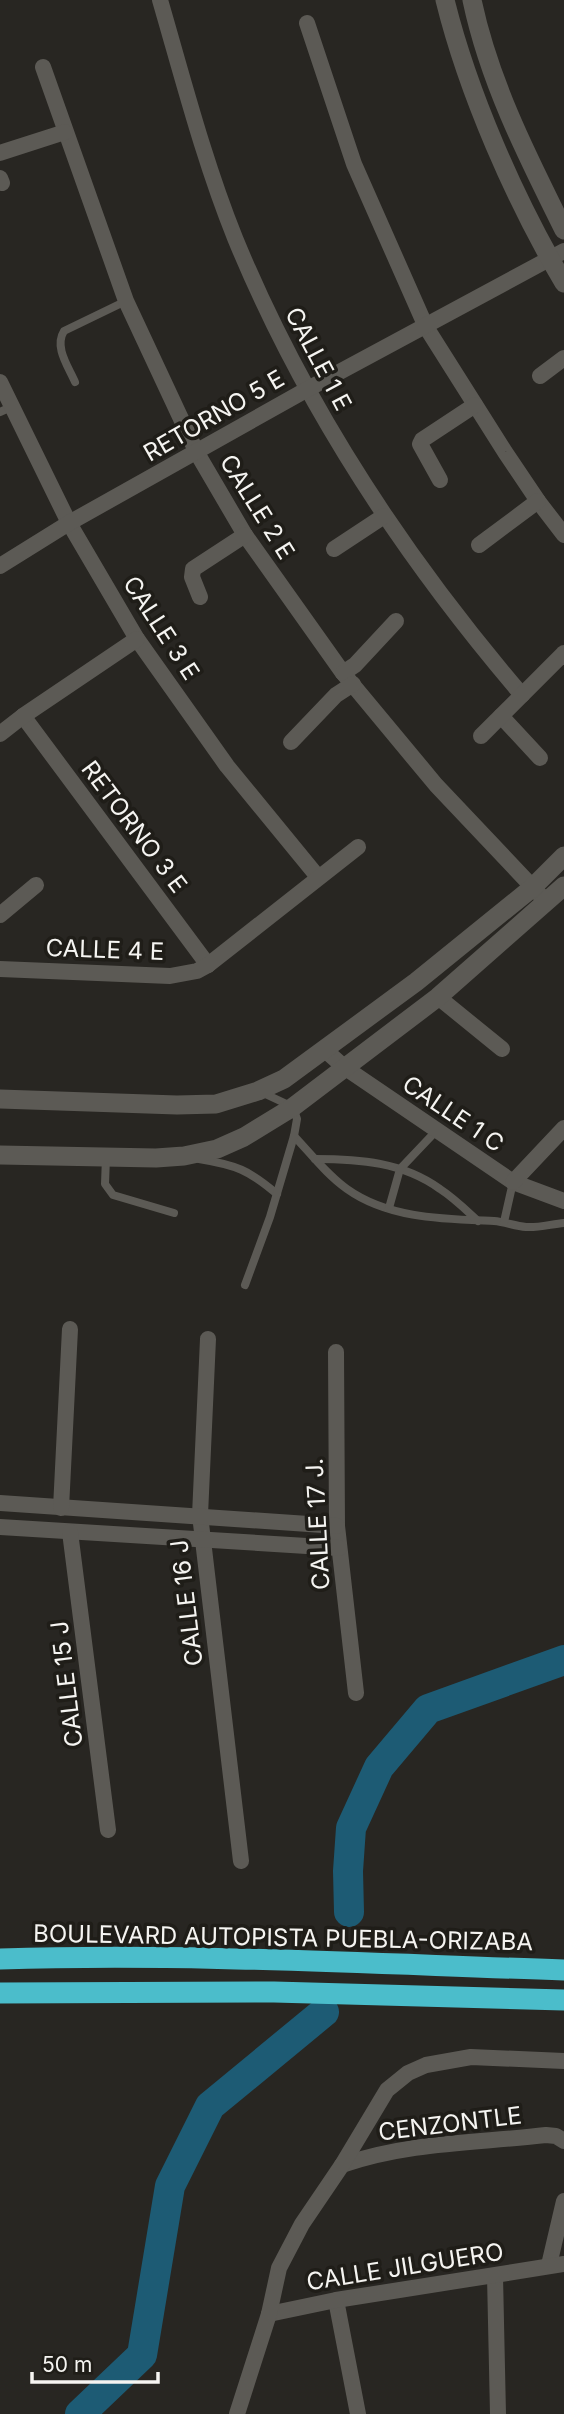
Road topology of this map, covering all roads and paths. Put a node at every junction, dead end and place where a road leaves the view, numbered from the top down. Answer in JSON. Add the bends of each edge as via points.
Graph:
{"nodes":[{"id":1,"x":160,"y":0,"type":"edge"},
{"id":2,"x":445,"y":0,"type":"edge"},
{"id":3,"x":472,"y":0,"type":"edge"},
{"id":4,"x":307,"y":23,"type":"dead end"},
{"id":5,"x":43,"y":67,"type":"dead end"},
{"id":6,"x":65,"y":132,"type":"junction"},
{"id":7,"x":0,"y":153,"type":"edge"},
{"id":8,"x":564,"y":230,"type":"edge"},
{"id":9,"x":557,"y":255,"type":"edge"},
{"id":10,"x":564,"y":283,"type":"edge"},
{"id":11,"x":126,"y":301,"type":"junction"},
{"id":12,"x":426,"y":327,"type":"junction"},
{"id":13,"x":564,"y":358,"type":"edge"},
{"id":14,"x":540,"y":376,"type":"dead end"},
{"id":15,"x":0,"y":382,"type":"edge"},
{"id":16,"x":75,"y":382,"type":"dead end"},
{"id":17,"x":306,"y":390,"type":"junction"},
{"id":18,"x":475,"y":405,"type":"junction"},
{"id":19,"x":6,"y":409,"type":"edge"},
{"id":20,"x":197,"y":453,"type":"junction"},
{"id":21,"x":440,"y":480,"type":"dead end"},
{"id":22,"x":538,"y":501,"type":"junction"},
{"id":23,"x":384,"y":516,"type":"junction"},
{"id":24,"x":69,"y":523,"type":"junction"},
{"id":25,"x":245,"y":535,"type":"junction"},
{"id":26,"x":564,"y":535,"type":"edge"},
{"id":27,"x":479,"y":545,"type":"dead end"},
{"id":28,"x":334,"y":548,"type":"dead end"},
{"id":29,"x":0,"y":566,"type":"edge"},
{"id":30,"x":200,"y":597,"type":"dead end"},
{"id":31,"x":396,"y":621,"type":"dead end"},
{"id":32,"x":137,"y":639,"type":"junction"},
{"id":33,"x":564,"y":653,"type":"edge"},
{"id":34,"x":348,"y":679,"type":"junction"},
{"id":35,"x":522,"y":695,"type":"junction"},
{"id":36,"x":23,"y":716,"type":"junction"},
{"id":37,"x":501,"y":716,"type":"junction"},
{"id":38,"x":0,"y":734,"type":"edge"},
{"id":39,"x":481,"y":736,"type":"dead end"},
{"id":40,"x":291,"y":742,"type":"dead end"},
{"id":41,"x":540,"y":758,"type":"dead end"},
{"id":42,"x":358,"y":847,"type":"dead end"},
{"id":43,"x":564,"y":856,"type":"edge"},
{"id":44,"x":318,"y":877,"type":"junction"},
{"id":45,"x":36,"y":885,"type":"dead end"},
{"id":46,"x":564,"y":886,"type":"edge"},
{"id":47,"x":532,"y":888,"type":"junction"},
{"id":48,"x":548,"y":903,"type":"junction"},
{"id":49,"x":0,"y":915,"type":"edge"},
{"id":50,"x":208,"y":965,"type":"junction"},
{"id":51,"x":0,"y":969,"type":"edge"},
{"id":52,"x":438,"y":997,"type":"junction"},
{"id":53,"x":502,"y":1048,"type":"dead end"},
{"id":54,"x":325,"y":1050,"type":"junction"},
{"id":55,"x":344,"y":1068,"type":"junction"},
{"id":56,"x":258,"y":1091,"type":"junction"},
{"id":57,"x":0,"y":1099,"type":"edge"},
{"id":58,"x":293,"y":1107,"type":"junction"},
{"id":59,"x":564,"y":1128,"type":"edge"},
{"id":60,"x":437,"y":1130,"type":"junction"},
{"id":61,"x":294,"y":1136,"type":"junction"},
{"id":62,"x":0,"y":1155,"type":"edge"},
{"id":63,"x":184,"y":1156,"type":"junction"},
{"id":64,"x":106,"y":1157,"type":"junction"},
{"id":65,"x":315,"y":1159,"type":"junction"},
{"id":66,"x":400,"y":1169,"type":"junction"},
{"id":67,"x":513,"y":1182,"type":"junction"},
{"id":68,"x":278,"y":1194,"type":"junction"},
{"id":69,"x":564,"y":1201,"type":"edge"},
{"id":70,"x":389,"y":1208,"type":"junction"},
{"id":71,"x":174,"y":1213,"type":"dead end"},
{"id":72,"x":478,"y":1221,"type":"junction"},
{"id":73,"x":504,"y":1222,"type":"junction"},
{"id":74,"x":564,"y":1223,"type":"edge"},
{"id":75,"x":245,"y":1285,"type":"dead end"},
{"id":76,"x":70,"y":1329,"type":"dead end"},
{"id":77,"x":208,"y":1339,"type":"dead end"},
{"id":78,"x":336,"y":1352,"type":"dead end"},
{"id":79,"x":0,"y":1503,"type":"edge"},
{"id":80,"x":61,"y":1508,"type":"junction"},
{"id":81,"x":200,"y":1515,"type":"junction"},
{"id":82,"x":337,"y":1526,"type":"junction"},
{"id":83,"x":0,"y":1527,"type":"edge"},
{"id":84,"x":70,"y":1532,"type":"junction"},
{"id":85,"x":202,"y":1538,"type":"junction"},
{"id":86,"x":339,"y":1548,"type":"junction"},
{"id":87,"x":356,"y":1693,"type":"dead end"},
{"id":88,"x":108,"y":1830,"type":"dead end"},
{"id":89,"x":241,"y":1861,"type":"dead end"},
{"id":90,"x":0,"y":1959,"type":"edge"},
{"id":91,"x":564,"y":1970,"type":"edge"},
{"id":92,"x":0,"y":1993,"type":"edge"},
{"id":93,"x":564,"y":2000,"type":"edge"},
{"id":94,"x":564,"y":2061,"type":"edge"},
{"id":95,"x":564,"y":2141,"type":"edge"},
{"id":96,"x":342,"y":2165,"type":"junction"},
{"id":97,"x":564,"y":2202,"type":"edge"},
{"id":98,"x":556,"y":2265,"type":"edge"},
{"id":99,"x":495,"y":2276,"type":"junction"},
{"id":100,"x":336,"y":2300,"type":"junction"},
{"id":101,"x":269,"y":2314,"type":"junction"},
{"id":102,"x":237,"y":2414,"type":"edge"},
{"id":103,"x":358,"y":2414,"type":"edge"},
{"id":104,"x":498,"y":2414,"type":"edge"}],
"edges":[{"from":1,"to":17,"type":"street","name":"CALLE 1 E","via":[[234,236]]},
{"from":2,"to":9,"type":"street","via":[[489,127]]},
{"from":3,"to":8,"type":"street","via":[[511,119]]},
{"from":4,"to":12,"type":"street","via":[[354,163]]},
{"from":5,"to":6,"type":"street","name":"CALLE 2 E"},
{"from":6,"to":7,"type":"street"},
{"from":6,"to":11,"type":"street","name":"CALLE 2 E"},
{"from":9,"to":10,"type":"street"},
{"from":9,"to":12,"type":"street","name":"RETORNO 5 E"},
{"from":11,"to":16,"type":"lane","via":[[64,331],[60,348]]},
{"from":11,"to":20,"type":"street","name":"CALLE 2 E"},
{"from":12,"to":17,"type":"street","name":"RETORNO 5 E"},
{"from":12,"to":18,"type":"street"},
{"from":13,"to":14,"type":"street"},
{"from":15,"to":19,"type":"street","name":"CALLE 3 E"},
{"from":17,"to":20,"type":"street","name":"RETORNO 5 E"},
{"from":17,"to":23,"type":"street","name":"CALLE 1 E"},
{"from":18,"to":21,"type":"street","via":[[419,444]]},
{"from":18,"to":22,"type":"street"},
{"from":19,"to":24,"type":"street","name":"CALLE 3 E"},
{"from":20,"to":24,"type":"street","name":"RETORNO 5 E"},
{"from":20,"to":25,"type":"street","name":"CALLE 2 E"},
{"from":22,"to":26,"type":"street"},
{"from":22,"to":27,"type":"street"},
{"from":23,"to":28,"type":"street"},
{"from":23,"to":35,"type":"street","name":"CALLE 1 E","via":[[468,632]]},
{"from":24,"to":29,"type":"street","name":"RETORNO 5 E"},
{"from":24,"to":32,"type":"street","name":"CALLE 3 E"},
{"from":25,"to":30,"type":"street","via":[[193,569]]},
{"from":25,"to":34,"type":"street","name":"CALLE 2 E"},
{"from":31,"to":34,"type":"street","via":[[355,665]]},
{"from":32,"to":36,"type":"street"},
{"from":32,"to":44,"type":"street","name":"CALLE 3 E","via":[[227,766]]},
{"from":33,"to":35,"type":"street"},
{"from":34,"to":40,"type":"street"},
{"from":34,"to":47,"type":"street","name":"CALLE 2 E","via":[[436,785]]},
{"from":35,"to":37,"type":"street"},
{"from":36,"to":38,"type":"street"},
{"from":36,"to":50,"type":"street","name":"RETORNO 3 E"},
{"from":37,"to":39,"type":"street"},
{"from":37,"to":41,"type":"street"},
{"from":42,"to":44,"type":"street"},
{"from":43,"to":47,"type":"street"},
{"from":44,"to":50,"type":"street"},
{"from":45,"to":49,"type":"street"},
{"from":46,"to":48,"type":"street"},
{"from":47,"to":48,"type":"street","name":"CALLE 2 E"},
{"from":47,"to":54,"type":"street"},
{"from":48,"to":52,"type":"street"},
{"from":50,"to":51,"type":"street","name":"CALLE 4 E","via":[[170,976]]},
{"from":52,"to":53,"type":"street"},
{"from":52,"to":55,"type":"street"},
{"from":54,"to":55,"type":"street","name":"CALLE 1 C"},
{"from":54,"to":56,"type":"street"},
{"from":55,"to":58,"type":"street"},
{"from":55,"to":60,"type":"street","name":"CALLE 1 C"},
{"from":56,"to":57,"type":"street","via":[[216,1104]]},
{"from":56,"to":58,"type":"lane"},
{"from":58,"to":61,"type":"lane","via":[[297,1119]]},
{"from":58,"to":63,"type":"street","via":[[244,1138]]},
{"from":59,"to":67,"type":"street"},
{"from":60,"to":66,"type":"lane"},
{"from":60,"to":67,"type":"street","name":"CALLE 1 C"},
{"from":61,"to":65,"type":"lane"},
{"from":61,"to":68,"type":"lane"},
{"from":62,"to":64,"type":"street"},
{"from":63,"to":64,"type":"street"},
{"from":63,"to":68,"type":"lane","via":[[248,1171]]},
{"from":64,"to":71,"type":"lane","via":[[105,1184],[113,1195]]},
{"from":65,"to":66,"type":"lane","via":[[374,1162]]},
{"from":65,"to":70,"type":"lane","via":[[349,1190]]},
{"from":66,"to":70,"type":"lane"},
{"from":66,"to":72,"type":"lane","via":[[440,1189]]},
{"from":67,"to":69,"type":"street","name":"CALLE 1 C"},
{"from":67,"to":73,"type":"lane"},
{"from":68,"to":75,"type":"lane"},
{"from":70,"to":72,"type":"lane"},
{"from":72,"to":73,"type":"lane"},
{"from":73,"to":74,"type":"lane","via":[[527,1227]]},
{"from":76,"to":80,"type":"street"},
{"from":77,"to":81,"type":"street","name":"CALLE 16 J"},
{"from":78,"to":82,"type":"street","name":"CALLE 17 J."},
{"from":79,"to":80,"type":"street"},
{"from":80,"to":81,"type":"street"},
{"from":81,"to":82,"type":"street"},
{"from":81,"to":85,"type":"street","name":"CALLE 16 J"},
{"from":82,"to":86,"type":"street","name":"CALLE 17 J."},
{"from":83,"to":84,"type":"street"},
{"from":84,"to":85,"type":"street"},
{"from":84,"to":88,"type":"street","name":"CALLE 15 J"},
{"from":85,"to":86,"type":"street"},
{"from":85,"to":89,"type":"street","name":"CALLE 16 J"},
{"from":86,"to":87,"type":"street","name":"CALLE 17 J."},
{"from":90,"to":91,"type":"highway","name":"BOULEVARD AUTOPISTA PUEBLA-ORIZABA","via":[[284,1959]]},
{"from":92,"to":93,"type":"highway","via":[[274,1992]]},
{"from":94,"to":96,"type":"street","via":[[471,2057],[408,2073],[387,2090]]},
{"from":95,"to":96,"type":"street","name":"CENZONTLE","via":[[546,2134],[438,2144]]},
{"from":96,"to":101,"type":"street","via":[[279,2268]]},
{"from":97,"to":98,"type":"street"},
{"from":98,"to":99,"type":"street","name":"CALLE JILGUERO"},
{"from":99,"to":100,"type":"street","name":"CALLE JILGUERO"},
{"from":99,"to":104,"type":"street"},
{"from":100,"to":101,"type":"street","name":"CALLE JILGUERO"},
{"from":100,"to":103,"type":"street"},
{"from":101,"to":102,"type":"street"}]}
